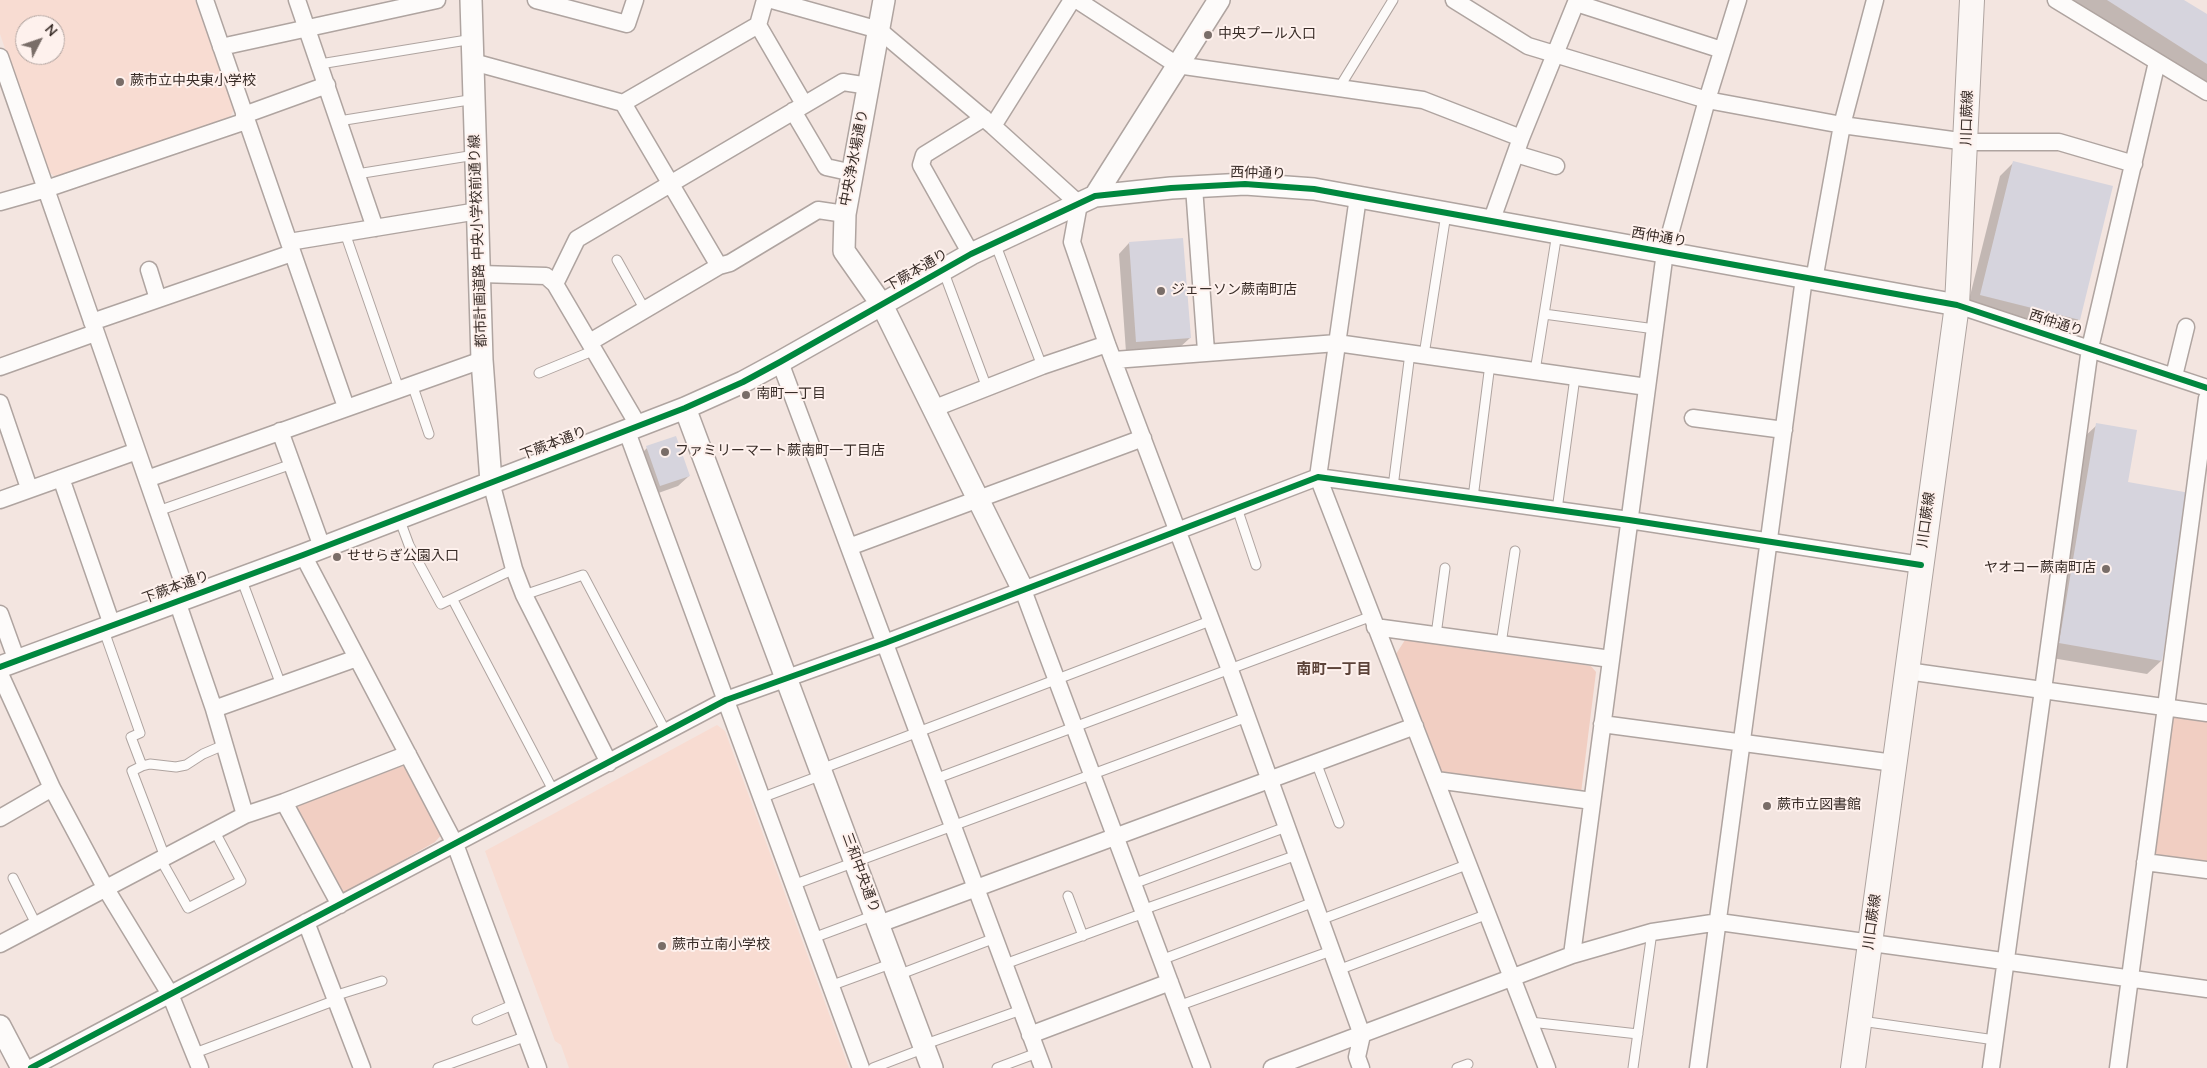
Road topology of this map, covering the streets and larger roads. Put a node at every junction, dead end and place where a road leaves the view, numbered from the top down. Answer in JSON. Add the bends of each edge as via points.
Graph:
{"nodes":[{"id":1,"x":204,"y":0,"type":"edge"},
{"id":2,"x":298,"y":0,"type":"edge"},
{"id":3,"x":437,"y":0,"type":"edge"},
{"id":4,"x":472,"y":0,"type":"edge"},
{"id":5,"x":536,"y":0,"type":"edge"},
{"id":6,"x":635,"y":0,"type":"edge"},
{"id":7,"x":765,"y":0,"type":"edge"},
{"id":8,"x":772,"y":0,"type":"edge"},
{"id":9,"x":884,"y":0,"type":"edge"},
{"id":10,"x":1072,"y":0,"type":"edge"},
{"id":11,"x":1077,"y":0,"type":"edge"},
{"id":12,"x":1218,"y":0,"type":"edge"},
{"id":13,"x":1454,"y":0,"type":"edge"},
{"id":14,"x":1738,"y":0,"type":"edge"},
{"id":15,"x":1972,"y":0,"type":"edge"},
{"id":16,"x":2056,"y":0,"type":"edge"},
{"id":17,"x":1576,"y":1,"type":"edge"},
{"id":18,"x":1872,"y":2,"type":"edge"},
{"id":19,"x":364,"y":7,"type":"edge"},
{"id":20,"x":758,"y":26,"type":"junction"},
{"id":21,"x":307,"y":27,"type":"junction"},
{"id":22,"x":879,"y":30,"type":"junction"},
{"id":23,"x":220,"y":46,"type":"junction"},
{"id":24,"x":1722,"y":50,"type":"junction"},
{"id":25,"x":1556,"y":55,"type":"junction"},
{"id":26,"x":474,"y":62,"type":"junction"},
{"id":27,"x":2157,"y":62,"type":"junction"},
{"id":28,"x":1177,"y":65,"type":"junction"},
{"id":29,"x":1,"y":66,"type":"edge"},
{"id":30,"x":327,"y":85,"type":"junction"},
{"id":31,"x":869,"y":86,"type":"junction"},
{"id":32,"x":2207,"y":92,"type":"edge"},
{"id":33,"x":1707,"y":100,"type":"junction"},
{"id":34,"x":623,"y":103,"type":"junction"},
{"id":35,"x":798,"y":108,"type":"junction"},
{"id":36,"x":245,"y":118,"type":"junction"},
{"id":37,"x":989,"y":122,"type":"junction"},
{"id":38,"x":1842,"y":125,"type":"junction"},
{"id":39,"x":1521,"y":138,"type":"junction"},
{"id":40,"x":1967,"y":142,"type":"junction"},
{"id":41,"x":1516,"y":154,"type":"junction"},
{"id":42,"x":2134,"y":164,"type":"junction"},
{"id":43,"x":1556,"y":166,"type":"dead end"},
{"id":44,"x":853,"y":173,"type":"junction"},
{"id":45,"x":671,"y":182,"type":"junction"},
{"id":46,"x":1194,"y":187,"type":"junction"},
{"id":47,"x":46,"y":189,"type":"junction"},
{"id":48,"x":1358,"y":197,"type":"junction"},
{"id":49,"x":1087,"y":200,"type":"junction"},
{"id":50,"x":0,"y":202,"type":"edge"},
{"id":51,"x":478,"y":211,"type":"junction"},
{"id":52,"x":845,"y":214,"type":"junction"},
{"id":53,"x":1491,"y":222,"type":"junction"},
{"id":54,"x":376,"y":228,"type":"junction"},
{"id":55,"x":290,"y":248,"type":"junction"},
{"id":56,"x":1666,"y":252,"type":"junction"},
{"id":57,"x":971,"y":254,"type":"junction"},
{"id":58,"x":719,"y":266,"type":"junction"},
{"id":59,"x":149,"y":270,"type":"dead end"},
{"id":60,"x":481,"y":274,"type":"junction"},
{"id":61,"x":1809,"y":279,"type":"junction"},
{"id":62,"x":555,"y":284,"type":"junction"},
{"id":63,"x":158,"y":299,"type":"junction"},
{"id":64,"x":882,"y":305,"type":"junction"},
{"id":65,"x":1957,"y":305,"type":"junction"},
{"id":66,"x":2186,"y":327,"type":"dead end"},
{"id":67,"x":94,"y":328,"type":"junction"},
{"id":68,"x":1337,"y":343,"type":"junction"},
{"id":69,"x":1107,"y":344,"type":"junction"},
{"id":70,"x":592,"y":346,"type":"junction"},
{"id":71,"x":2090,"y":348,"type":"junction"},
{"id":72,"x":1206,"y":351,"type":"junction"},
{"id":73,"x":482,"y":360,"type":"junction"},
{"id":74,"x":1114,"y":360,"type":"junction"},
{"id":75,"x":780,"y":362,"type":"junction"},
{"id":76,"x":0,"y":366,"type":"edge"},
{"id":77,"x":2174,"y":376,"type":"junction"},
{"id":78,"x":1647,"y":387,"type":"junction"},
{"id":79,"x":2207,"y":388,"type":"edge"},
{"id":80,"x":2207,"y":398,"type":"edge"},
{"id":81,"x":0,"y":403,"type":"edge"},
{"id":82,"x":346,"y":407,"type":"junction"},
{"id":83,"x":685,"y":408,"type":"junction"},
{"id":84,"x":935,"y":408,"type":"junction"},
{"id":85,"x":1693,"y":418,"type":"dead end"},
{"id":86,"x":632,"y":427,"type":"junction"},
{"id":87,"x":1784,"y":430,"type":"junction"},
{"id":88,"x":280,"y":431,"type":"junction"},
{"id":89,"x":1143,"y":438,"type":"junction"},
{"id":90,"x":136,"y":451,"type":"junction"},
{"id":91,"x":2203,"y":457,"type":"edge"},
{"id":92,"x":1318,"y":477,"type":"junction"},
{"id":93,"x":61,"y":478,"type":"junction"},
{"id":94,"x":147,"y":479,"type":"junction"},
{"id":95,"x":490,"y":482,"type":"junction"},
{"id":96,"x":29,"y":488,"type":"junction"},
{"id":97,"x":0,"y":500,"type":"edge"},
{"id":98,"x":979,"y":500,"type":"junction"},
{"id":99,"x":1629,"y":520,"type":"junction"},
{"id":100,"x":1178,"y":531,"type":"junction"},
{"id":101,"x":1770,"y":542,"type":"junction"},
{"id":102,"x":849,"y":547,"type":"junction"},
{"id":103,"x":313,"y":551,"type":"junction"},
{"id":104,"x":1921,"y":565,"type":"junction"},
{"id":105,"x":1023,"y":590,"type":"junction"},
{"id":106,"x":182,"y":600,"type":"junction"},
{"id":107,"x":0,"y":614,"type":"edge"},
{"id":108,"x":1374,"y":622,"type":"junction"},
{"id":109,"x":108,"y":626,"type":"junction"},
{"id":110,"x":884,"y":643,"type":"junction"},
{"id":111,"x":357,"y":658,"type":"junction"},
{"id":112,"x":1611,"y":659,"type":"junction"},
{"id":113,"x":8,"y":664,"type":"edge"},
{"id":114,"x":1907,"y":671,"type":"junction"},
{"id":115,"x":0,"y":674,"type":"edge"},
{"id":116,"x":787,"y":678,"type":"junction"},
{"id":117,"x":2043,"y":690,"type":"junction"},
{"id":118,"x":726,"y":700,"type":"junction"},
{"id":119,"x":2165,"y":707,"type":"junction"},
{"id":120,"x":214,"y":709,"type":"junction"},
{"id":121,"x":2207,"y":713,"type":"edge"},
{"id":122,"x":1602,"y":724,"type":"junction"},
{"id":123,"x":1414,"y":726,"type":"junction"},
{"id":124,"x":1742,"y":743,"type":"junction"},
{"id":125,"x":408,"y":754,"type":"junction"},
{"id":126,"x":609,"y":763,"type":"junction"},
{"id":127,"x":1894,"y":763,"type":"junction"},
{"id":128,"x":1269,"y":779,"type":"junction"},
{"id":129,"x":1436,"y":780,"type":"junction"},
{"id":130,"x":52,"y":788,"type":"junction"},
{"id":131,"x":1592,"y":801,"type":"junction"},
{"id":132,"x":284,"y":802,"type":"junction"},
{"id":133,"x":245,"y":815,"type":"junction"},
{"id":134,"x":0,"y":818,"type":"edge"},
{"id":135,"x":1115,"y":836,"type":"junction"},
{"id":136,"x":455,"y":844,"type":"junction"},
{"id":137,"x":2145,"y":862,"type":"junction"},
{"id":138,"x":2207,"y":870,"type":"edge"},
{"id":139,"x":976,"y":888,"type":"junction"},
{"id":140,"x":106,"y":889,"type":"junction"},
{"id":141,"x":340,"y":905,"type":"junction"},
{"id":142,"x":877,"y":919,"type":"junction"},
{"id":143,"x":306,"y":922,"type":"junction"},
{"id":144,"x":1718,"y":922,"type":"junction"},
{"id":145,"x":0,"y":944,"type":"edge"},
{"id":146,"x":1870,"y":944,"type":"junction"},
{"id":147,"x":1572,"y":955,"type":"junction"},
{"id":148,"x":2006,"y":960,"type":"junction"},
{"id":149,"x":1514,"y":978,"type":"junction"},
{"id":150,"x":2130,"y":978,"type":"junction"},
{"id":151,"x":1170,"y":982,"type":"junction"},
{"id":152,"x":2207,"y":989,"type":"edge"},
{"id":153,"x":170,"y":994,"type":"junction"},
{"id":154,"x":0,"y":1026,"type":"edge"},
{"id":155,"x":1030,"y":1034,"type":"junction"},
{"id":156,"x":1362,"y":1035,"type":"junction"},
{"id":157,"x":197,"y":1061,"type":"edge"},
{"id":158,"x":22,"y":1068,"type":"edge"},
{"id":159,"x":31,"y":1068,"type":"edge"},
{"id":160,"x":362,"y":1068,"type":"edge"},
{"id":161,"x":538,"y":1068,"type":"edge"},
{"id":162,"x":861,"y":1068,"type":"edge"},
{"id":163,"x":932,"y":1068,"type":"edge"},
{"id":164,"x":1043,"y":1068,"type":"edge"},
{"id":165,"x":1202,"y":1068,"type":"edge"},
{"id":166,"x":1272,"y":1068,"type":"edge"},
{"id":167,"x":1360,"y":1068,"type":"edge"},
{"id":168,"x":1547,"y":1068,"type":"edge"},
{"id":169,"x":1698,"y":1068,"type":"edge"},
{"id":170,"x":1853,"y":1068,"type":"edge"},
{"id":171,"x":1991,"y":1068,"type":"edge"},
{"id":172,"x":2118,"y":1068,"type":"edge"}],
"edges":[{"from":1,"to":23,"type":"street"},
{"from":2,"to":21,"type":"street"},
{"from":3,"to":19,"type":"street"},
{"from":4,"to":26,"type":"street","name":"都市計画道路 中央小学校前通り線"},
{"from":5,"to":6,"type":"street","via":[[627,24]]},
{"from":7,"to":20,"type":"street"},
{"from":8,"to":22,"type":"street"},
{"from":9,"to":22,"type":"street","name":"中央浄水場通り"},
{"from":10,"to":37,"type":"street"},
{"from":11,"to":28,"type":"street"},
{"from":12,"to":28,"type":"street"},
{"from":13,"to":25,"type":"street","via":[[1528,46]]},
{"from":14,"to":24,"type":"street"},
{"from":15,"to":40,"type":"main road","name":"川口蕨線"},
{"from":16,"to":27,"type":"street"},
{"from":17,"to":24,"type":"street"},
{"from":17,"to":25,"type":"street"},
{"from":18,"to":38,"type":"street"},
{"from":19,"to":21,"type":"street"},
{"from":20,"to":34,"type":"street"},
{"from":20,"to":35,"type":"street"},
{"from":21,"to":23,"type":"street"},
{"from":21,"to":30,"type":"street"},
{"from":22,"to":31,"type":"street","name":"中央浄水場通り"},
{"from":22,"to":37,"type":"street"},
{"from":23,"to":36,"type":"street"},
{"from":24,"to":33,"type":"street"},
{"from":25,"to":33,"type":"street"},
{"from":25,"to":39,"type":"street"},
{"from":26,"to":34,"type":"street"},
{"from":26,"to":51,"type":"street","name":"都市計画道路 中央小学校前通り線"},
{"from":27,"to":32,"type":"street"},
{"from":27,"to":42,"type":"street"},
{"from":28,"to":39,"type":"street","via":[[1423,100]]},
{"from":28,"to":49,"type":"street"},
{"from":29,"to":47,"type":"street"},
{"from":30,"to":36,"type":"street"},
{"from":30,"to":54,"type":"street"},
{"from":31,"to":35,"type":"street","via":[[843,82]]},
{"from":31,"to":44,"type":"street","name":"中央浄水場通り"},
{"from":33,"to":38,"type":"street"},
{"from":33,"to":56,"type":"street"},
{"from":34,"to":45,"type":"street"},
{"from":35,"to":44,"type":"street","via":[[826,167]]},
{"from":35,"to":45,"type":"street"},
{"from":36,"to":47,"type":"street"},
{"from":36,"to":55,"type":"street"},
{"from":37,"to":49,"type":"street"},
{"from":37,"to":57,"type":"street","via":[[924,155],[921,165]]},
{"from":38,"to":40,"type":"street"},
{"from":38,"to":61,"type":"street"},
{"from":39,"to":41,"type":"street"},
{"from":40,"to":42,"type":"street","via":[[2059,142]]},
{"from":40,"to":65,"type":"main road","name":"川口蕨線"},
{"from":41,"to":43,"type":"street"},
{"from":41,"to":53,"type":"street"},
{"from":42,"to":71,"type":"street"},
{"from":44,"to":52,"type":"street","name":"中央浄水場通り"},
{"from":45,"to":58,"type":"street"},
{"from":45,"to":62,"type":"street","via":[[577,239]]},
{"from":46,"to":48,"type":"street","name":"西仲通り","via":[[1245,184],[1314,189]]},
{"from":46,"to":49,"type":"street","name":"西仲通り"},
{"from":46,"to":72,"type":"street"},
{"from":47,"to":50,"type":"street"},
{"from":47,"to":67,"type":"street"},
{"from":48,"to":53,"type":"street","name":"西仲通り"},
{"from":48,"to":68,"type":"street"},
{"from":49,"to":57,"type":"street","name":"下蕨本通り"},
{"from":49,"to":69,"type":"street","via":[[1072,242]]},
{"from":51,"to":54,"type":"street"},
{"from":51,"to":60,"type":"street","name":"都市計画道路 中央小学校前通り線"},
{"from":52,"to":58,"type":"street","via":[[818,210],[730,263]]},
{"from":52,"to":64,"type":"street","name":"中央浄水場通り","via":[[844,251]]},
{"from":53,"to":56,"type":"street","name":"西仲通り"},
{"from":54,"to":55,"type":"street"},
{"from":55,"to":63,"type":"street"},
{"from":55,"to":82,"type":"street"},
{"from":56,"to":61,"type":"street","name":"西仲通り"},
{"from":56,"to":78,"type":"street"},
{"from":57,"to":64,"type":"street","name":"下蕨本通り"},
{"from":58,"to":70,"type":"street"},
{"from":59,"to":63,"type":"street"},
{"from":60,"to":62,"type":"street","via":[[546,276]]},
{"from":60,"to":73,"type":"street","name":"都市計画道路 中央小学校前通り線"},
{"from":61,"to":65,"type":"street","name":"西仲通り"},
{"from":61,"to":87,"type":"street"},
{"from":62,"to":70,"type":"street"},
{"from":63,"to":67,"type":"street"},
{"from":64,"to":75,"type":"street","name":"下蕨本通り"},
{"from":64,"to":84,"type":"street","name":"中央浄水場通り"},
{"from":65,"to":71,"type":"street","name":"西仲通り"},
{"from":65,"to":104,"type":"main road","name":"川口蕨線"},
{"from":66,"to":77,"type":"street"},
{"from":67,"to":76,"type":"street"},
{"from":67,"to":90,"type":"street"},
{"from":68,"to":72,"type":"street"},
{"from":68,"to":78,"type":"street"},
{"from":68,"to":92,"type":"street"},
{"from":69,"to":74,"type":"street"},
{"from":69,"to":84,"type":"street"},
{"from":70,"to":86,"type":"street"},
{"from":71,"to":77,"type":"street","name":"西仲通り"},
{"from":71,"to":117,"type":"street"},
{"from":72,"to":74,"type":"street"},
{"from":73,"to":82,"type":"street"},
{"from":73,"to":95,"type":"street","name":"都市計画道路 中央小学校前通り線"},
{"from":74,"to":89,"type":"street"},
{"from":75,"to":83,"type":"street","name":"下蕨本通り"},
{"from":75,"to":102,"type":"street"},
{"from":77,"to":79,"type":"street","name":"西仲通り"},
{"from":78,"to":99,"type":"street"},
{"from":80,"to":91,"type":"street"},
{"from":81,"to":96,"type":"street"},
{"from":82,"to":88,"type":"street"},
{"from":83,"to":86,"type":"street","name":"下蕨本通り"},
{"from":83,"to":116,"type":"street","name":"三和中央通り"},
{"from":84,"to":98,"type":"street","name":"中央浄水場通り"},
{"from":85,"to":87,"type":"street"},
{"from":86,"to":95,"type":"street","name":"下蕨本通り"},
{"from":86,"to":118,"type":"street"},
{"from":87,"to":101,"type":"street"},
{"from":88,"to":94,"type":"street"},
{"from":88,"to":103,"type":"street","via":[[292,464]]},
{"from":89,"to":98,"type":"street"},
{"from":89,"to":100,"type":"street"},
{"from":90,"to":93,"type":"street"},
{"from":90,"to":94,"type":"street"},
{"from":91,"to":119,"type":"street"},
{"from":92,"to":99,"type":"street"},
{"from":92,"to":100,"type":"street"},
{"from":92,"to":108,"type":"street"},
{"from":93,"to":96,"type":"street"},
{"from":93,"to":109,"type":"street"},
{"from":94,"to":106,"type":"street"},
{"from":95,"to":103,"type":"street","name":"下蕨本通り"},
{"from":95,"to":126,"type":"street","via":[[524,594]]},
{"from":96,"to":97,"type":"street"},
{"from":98,"to":102,"type":"street"},
{"from":98,"to":105,"type":"street","name":"中央浄水場通り"},
{"from":99,"to":101,"type":"street"},
{"from":99,"to":112,"type":"street"},
{"from":100,"to":105,"type":"street"},
{"from":100,"to":128,"type":"street"},
{"from":101,"to":104,"type":"street"},
{"from":101,"to":124,"type":"street"},
{"from":102,"to":110,"type":"street"},
{"from":103,"to":106,"type":"street","name":"下蕨本通り"},
{"from":103,"to":111,"type":"street"},
{"from":104,"to":114,"type":"main road","name":"川口蕨線"},
{"from":105,"to":110,"type":"street"},
{"from":105,"to":135,"type":"street"},
{"from":106,"to":109,"type":"street","name":"下蕨本通り"},
{"from":106,"to":120,"type":"street"},
{"from":107,"to":113,"type":"street"},
{"from":108,"to":112,"type":"street","via":[[1436,635]]},
{"from":108,"to":123,"type":"street"},
{"from":109,"to":113,"type":"street","name":"下蕨本通り"},
{"from":110,"to":116,"type":"street"},
{"from":110,"to":139,"type":"street"},
{"from":111,"to":120,"type":"street"},
{"from":111,"to":125,"type":"street"},
{"from":112,"to":122,"type":"street"},
{"from":114,"to":117,"type":"street"},
{"from":114,"to":127,"type":"main road","name":"川口蕨線"},
{"from":115,"to":130,"type":"street"},
{"from":116,"to":118,"type":"street"},
{"from":116,"to":142,"type":"street","name":"三和中央通り"},
{"from":117,"to":119,"type":"street"},
{"from":117,"to":148,"type":"street"},
{"from":118,"to":126,"type":"street"},
{"from":118,"to":162,"type":"street"},
{"from":119,"to":121,"type":"street"},
{"from":119,"to":137,"type":"street"},
{"from":120,"to":133,"type":"street"},
{"from":122,"to":124,"type":"street"},
{"from":122,"to":131,"type":"street"},
{"from":123,"to":128,"type":"street"},
{"from":123,"to":129,"type":"street"},
{"from":124,"to":127,"type":"street"},
{"from":124,"to":144,"type":"street"},
{"from":125,"to":132,"type":"street"},
{"from":125,"to":136,"type":"street"},
{"from":126,"to":136,"type":"street"},
{"from":127,"to":146,"type":"main road","name":"川口蕨線"},
{"from":128,"to":135,"type":"street"},
{"from":128,"to":156,"type":"street"},
{"from":129,"to":131,"type":"street"},
{"from":129,"to":149,"type":"street"},
{"from":130,"to":134,"type":"street"},
{"from":130,"to":140,"type":"street"},
{"from":131,"to":147,"type":"street"},
{"from":132,"to":133,"type":"street"},
{"from":132,"to":141,"type":"street"},
{"from":133,"to":140,"type":"street"},
{"from":135,"to":139,"type":"street"},
{"from":135,"to":151,"type":"street"},
{"from":136,"to":141,"type":"street"},
{"from":136,"to":161,"type":"street"},
{"from":137,"to":138,"type":"street"},
{"from":137,"to":150,"type":"street"},
{"from":139,"to":142,"type":"street"},
{"from":139,"to":155,"type":"street"},
{"from":140,"to":145,"type":"street"},
{"from":140,"to":153,"type":"street"},
{"from":141,"to":143,"type":"street"},
{"from":142,"to":163,"type":"street","name":"三和中央通り"},
{"from":143,"to":153,"type":"street"},
{"from":143,"to":160,"type":"street"},
{"from":144,"to":146,"type":"street"},
{"from":144,"to":147,"type":"street","via":[[1652,932]]},
{"from":144,"to":169,"type":"street"},
{"from":146,"to":148,"type":"street"},
{"from":146,"to":170,"type":"main road","name":"川口蕨線"},
{"from":147,"to":149,"type":"street"},
{"from":148,"to":150,"type":"street"},
{"from":148,"to":171,"type":"street"},
{"from":149,"to":156,"type":"street"},
{"from":149,"to":168,"type":"street"},
{"from":150,"to":152,"type":"street"},
{"from":150,"to":172,"type":"street"},
{"from":151,"to":155,"type":"street"},
{"from":151,"to":165,"type":"street"},
{"from":153,"to":157,"type":"street"},
{"from":153,"to":159,"type":"street"},
{"from":154,"to":158,"type":"street"},
{"from":155,"to":164,"type":"street"},
{"from":156,"to":166,"type":"street"},
{"from":156,"to":167,"type":"street","via":[[1356,1057]]}]}
